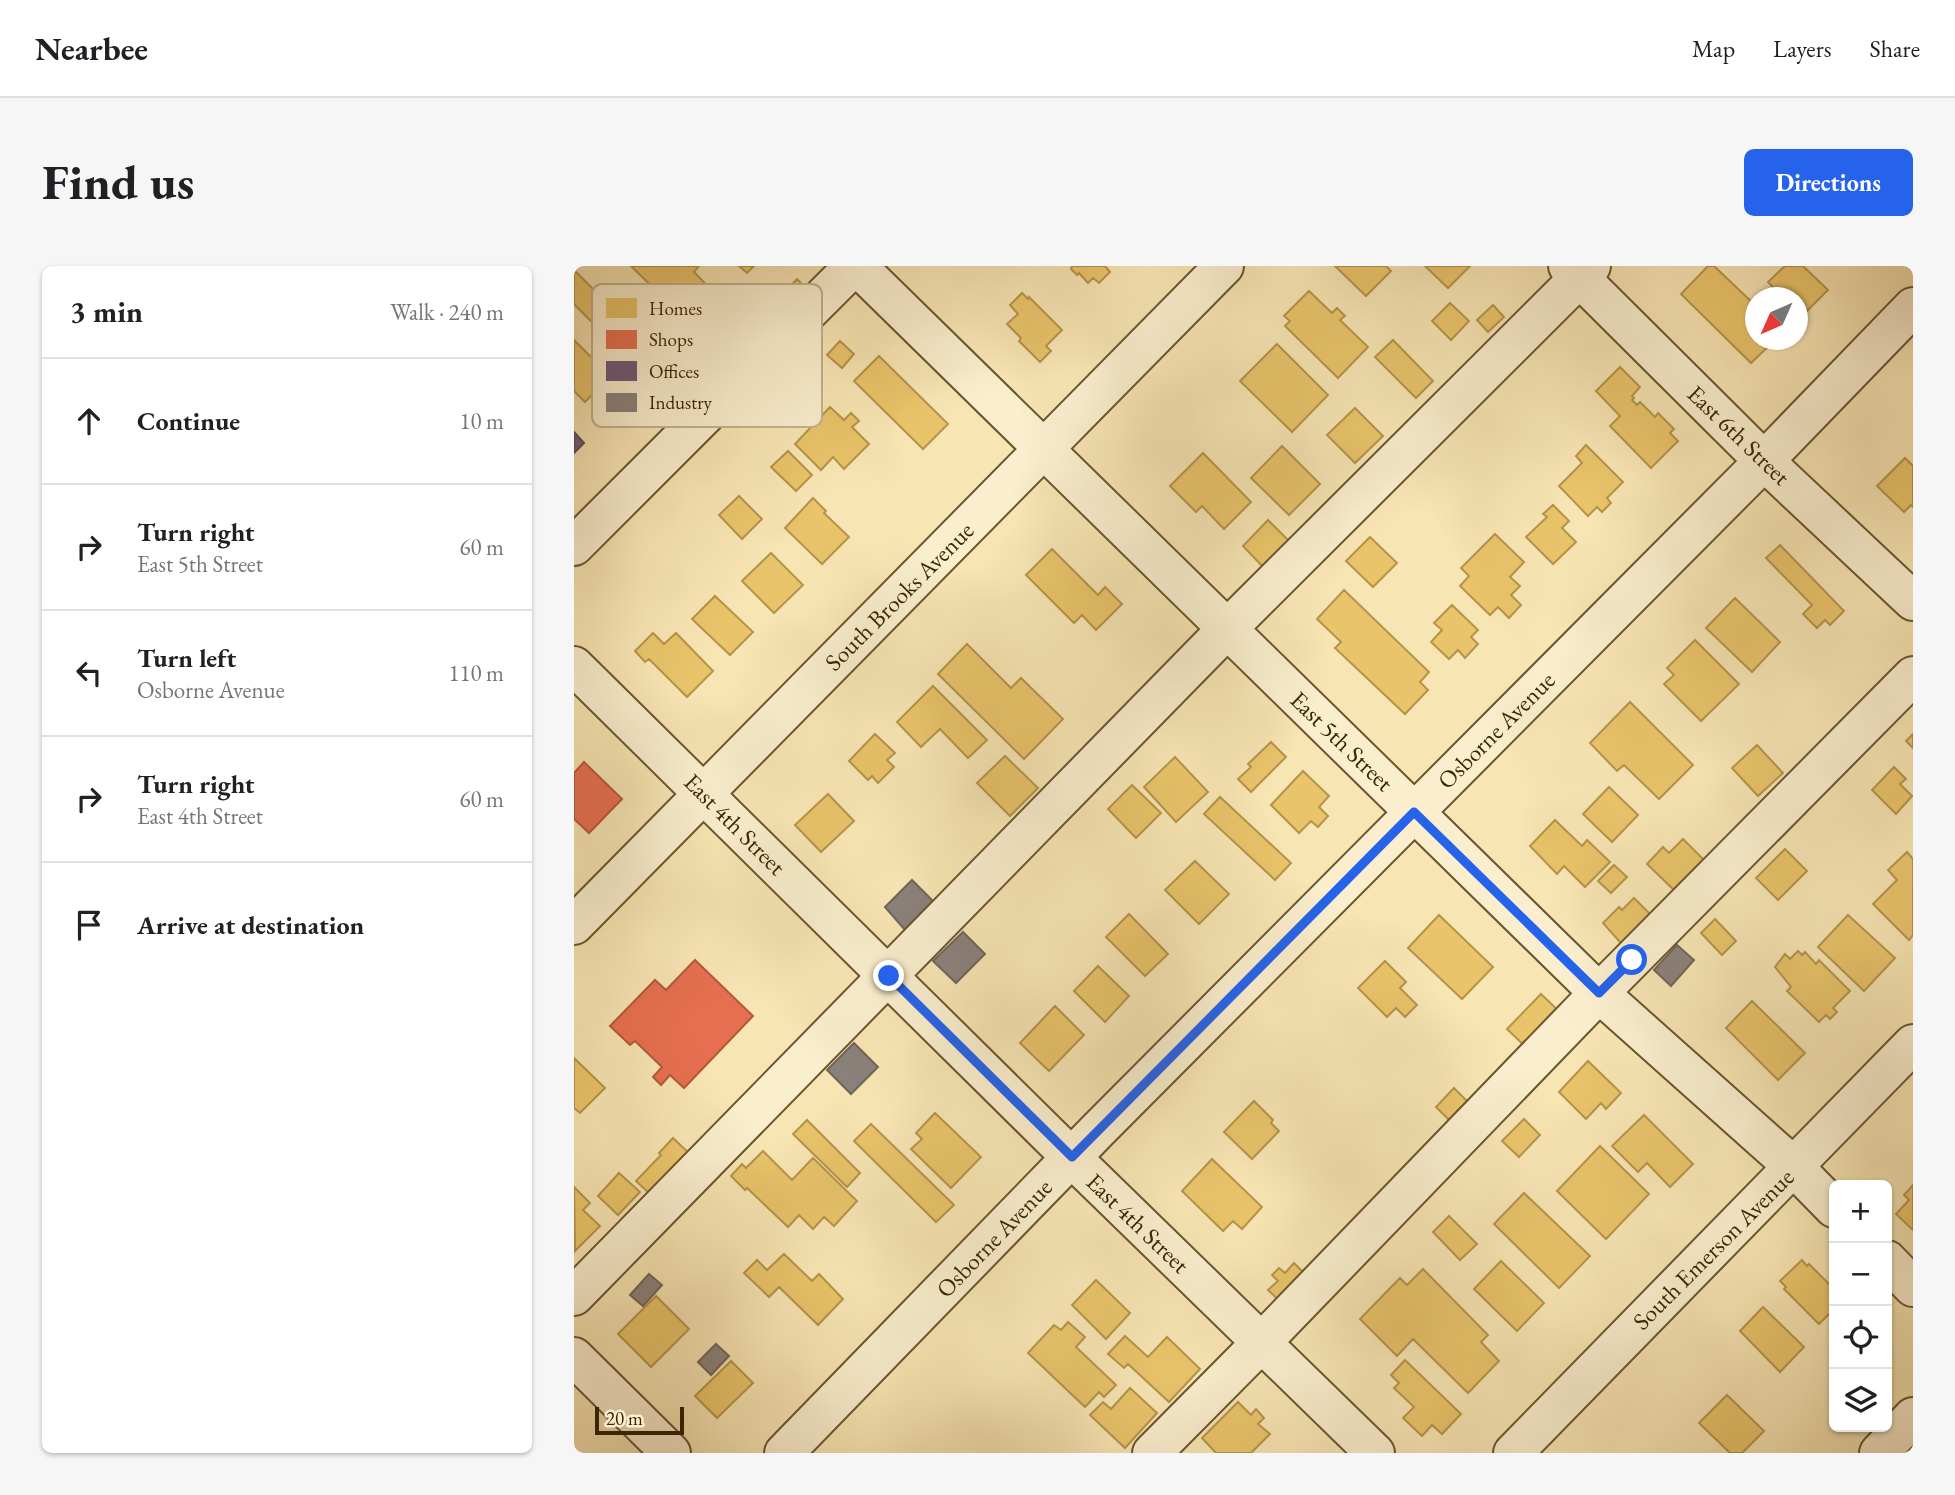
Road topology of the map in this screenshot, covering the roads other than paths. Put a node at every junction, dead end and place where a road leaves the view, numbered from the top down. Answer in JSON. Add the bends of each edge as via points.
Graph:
{"nodes":[{"id":1,"x":856,"y":266,"type":"edge"},
{"id":2,"x":1224,"y":266,"type":"edge"},
{"id":3,"x":1580,"y":270,"type":"edge"},
{"id":4,"x":822,"y":300,"type":"edge"},
{"id":5,"x":1913,"y":307,"type":"edge"},
{"id":6,"x":694,"y":427,"type":"edge"},
{"id":7,"x":1045,"y":449,"type":"junction"},
{"id":8,"x":1764,"y":461,"type":"junction"},
{"id":9,"x":574,"y":546,"type":"edge"},
{"id":10,"x":1913,"y":601,"type":"edge"},
{"id":11,"x":1227,"y":629,"type":"junction"},
{"id":12,"x":574,"y":666,"type":"edge"},
{"id":13,"x":1913,"y":676,"type":"edge"},
{"id":14,"x":705,"y":793,"type":"junction"},
{"id":15,"x":1414,"y":812,"type":"junction"},
{"id":16,"x":574,"y":925,"type":"edge"},
{"id":17,"x":889,"y":976,"type":"junction"},
{"id":18,"x":1599,"y":993,"type":"junction"},
{"id":19,"x":1913,"y":1044,"type":"edge"},
{"id":20,"x":1072,"y":1157,"type":"junction"},
{"id":21,"x":1794,"y":1167,"type":"junction"},
{"id":22,"x":1829,"y":1203,"type":"edge"},
{"id":23,"x":1892,"y":1265,"type":"edge"},
{"id":24,"x":1913,"y":1287,"type":"edge"},
{"id":25,"x":574,"y":1296,"type":"edge"},
{"id":26,"x":1261,"y":1343,"type":"junction"},
{"id":27,"x":574,"y":1357,"type":"edge"},
{"id":28,"x":1913,"y":1417,"type":"edge"},
{"id":29,"x":671,"y":1453,"type":"edge"},
{"id":30,"x":784,"y":1453,"type":"edge"},
{"id":31,"x":1152,"y":1453,"type":"edge"},
{"id":32,"x":1375,"y":1453,"type":"edge"},
{"id":33,"x":1513,"y":1453,"type":"edge"},
{"id":34,"x":1879,"y":1453,"type":"edge"}],
"edges":[{"from":1,"to":4,"type":"street"},
{"from":1,"to":7,"type":"street","name":"East 5th Street"},
{"from":2,"to":7,"type":"street","name":"South Brooks Avenue"},
{"from":3,"to":8,"type":"street","name":"East 6th Street"},
{"from":3,"to":11,"type":"street"},
{"from":5,"to":8,"type":"street","name":"Osborne Avenue"},
{"from":6,"to":9,"type":"street"},
{"from":7,"to":11,"type":"street","name":"East 5th Street"},
{"from":7,"to":14,"type":"street","name":"South Brooks Avenue"},
{"from":8,"to":10,"type":"street","name":"East 6th Street"},
{"from":8,"to":15,"type":"street","name":"Osborne Avenue"},
{"from":11,"to":15,"type":"street","name":"East 5th Street"},
{"from":11,"to":17,"type":"street"},
{"from":12,"to":14,"type":"street","name":"East 4th Street"},
{"from":13,"to":18,"type":"street"},
{"from":14,"to":16,"type":"street","name":"South Brooks Avenue"},
{"from":14,"to":17,"type":"street","name":"East 4th Street"},
{"from":15,"to":18,"type":"street","name":"East 5th Street"},
{"from":15,"to":20,"type":"street","name":"Osborne Avenue"},
{"from":17,"to":20,"type":"street","name":"East 4th Street"},
{"from":17,"to":25,"type":"street"},
{"from":18,"to":21,"type":"street","name":"East 5th Street"},
{"from":18,"to":26,"type":"street"},
{"from":19,"to":21,"type":"street","name":"South Emerson Avenue"},
{"from":20,"to":26,"type":"street","name":"East 4th Street"},
{"from":20,"to":30,"type":"street","name":"Osborne Avenue"},
{"from":21,"to":22,"type":"street","name":"East 5th Street"},
{"from":21,"to":33,"type":"street","name":"South Emerson Avenue"},
{"from":23,"to":24,"type":"street"},
{"from":26,"to":31,"type":"street"},
{"from":26,"to":32,"type":"street","name":"East 4th Street"},
{"from":27,"to":29,"type":"street"},
{"from":28,"to":34,"type":"street"}]}
